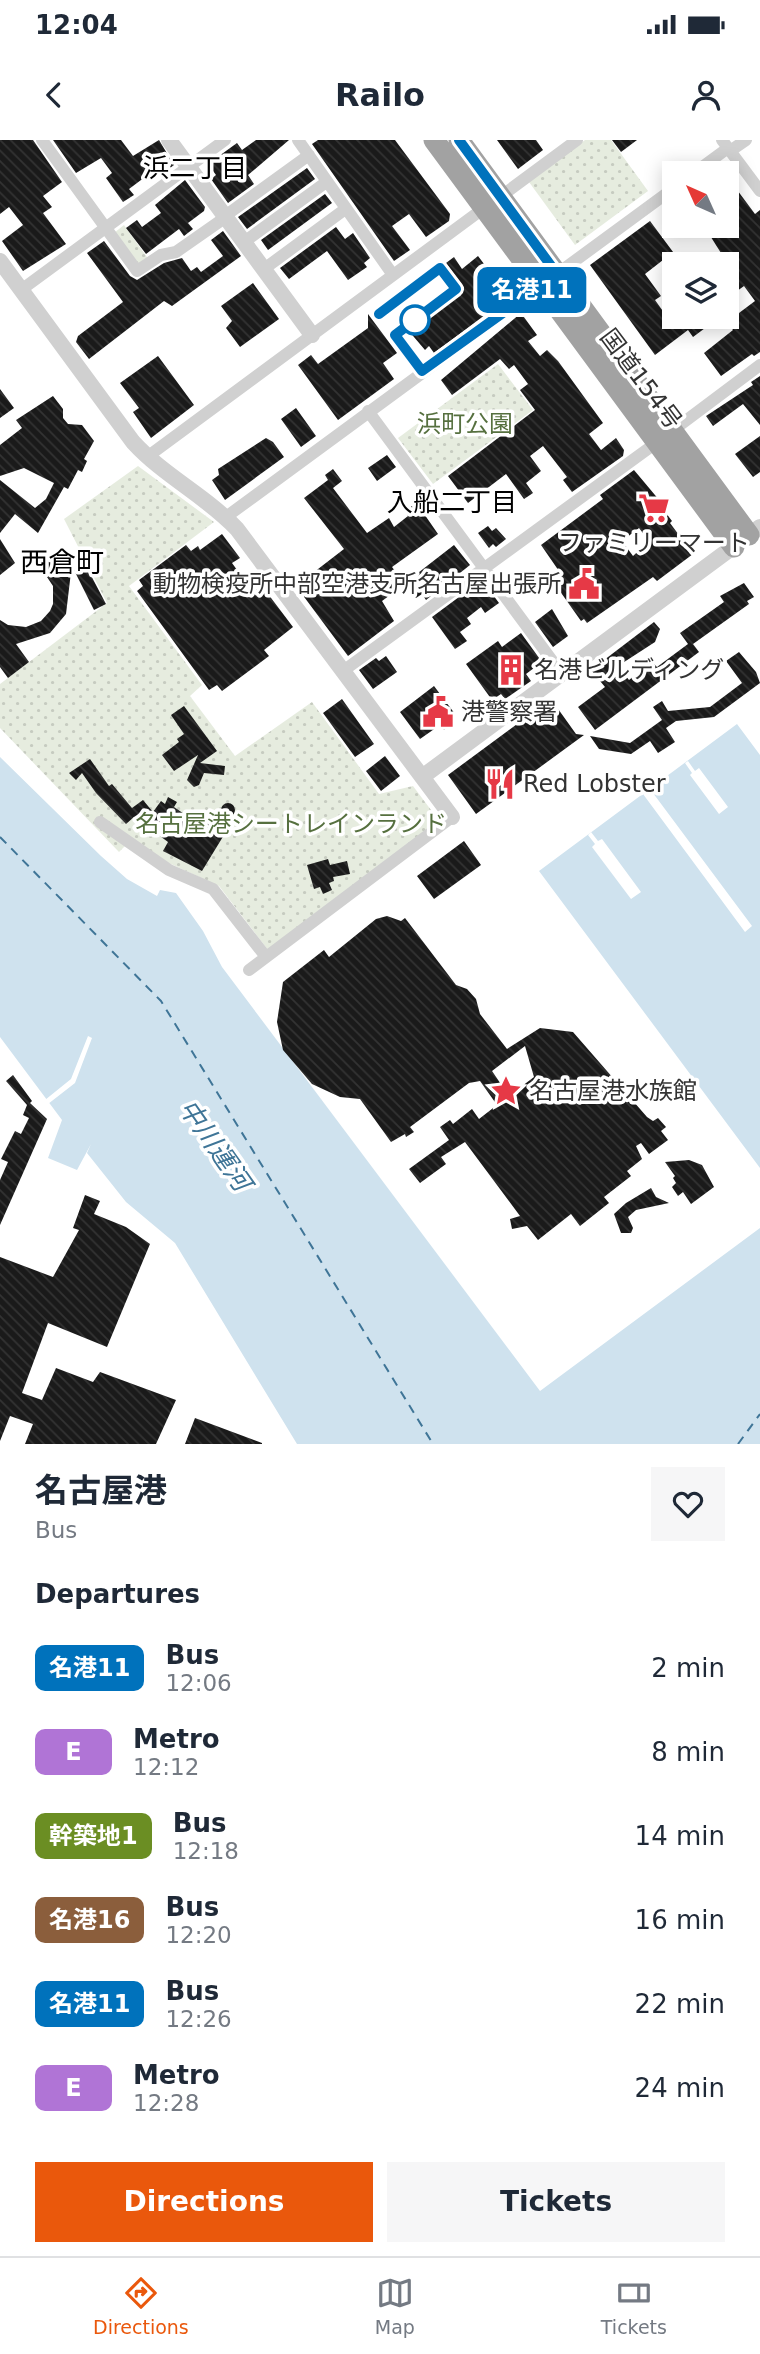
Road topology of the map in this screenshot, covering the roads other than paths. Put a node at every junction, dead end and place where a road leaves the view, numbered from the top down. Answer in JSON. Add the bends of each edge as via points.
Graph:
{"nodes":[{"id":1,"x":42,"y":140,"type":"edge"},
{"id":2,"x":169,"y":140,"type":"edge"},
{"id":3,"x":225,"y":140,"type":"edge"},
{"id":4,"x":298,"y":140,"type":"edge"},
{"id":5,"x":434,"y":140,"type":"edge"},
{"id":6,"x":459,"y":140,"type":"edge"},
{"id":7,"x":577,"y":140,"type":"edge"},
{"id":8,"x":746,"y":140,"type":"edge"},
{"id":9,"x":727,"y":146,"type":"edge"},
{"id":10,"x":309,"y":155,"type":"junction"},
{"id":11,"x":709,"y":161,"type":"edge"},
{"id":12,"x":189,"y":166,"type":"junction"},
{"id":13,"x":325,"y":183,"type":"junction"},
{"id":14,"x":760,"y":191,"type":"edge"},
{"id":15,"x":662,"y":197,"type":"edge"},
{"id":16,"x":492,"y":203,"type":"junction"},
{"id":17,"x":344,"y":210,"type":"junction"},
{"id":18,"x":225,"y":216,"type":"junction"},
{"id":19,"x":106,"y":228,"type":"junction"},
{"id":20,"x":244,"y":242,"type":"junction"},
{"id":21,"x":0,"y":261,"type":"edge"},
{"id":22,"x":264,"y":269,"type":"junction"},
{"id":23,"x":393,"y":275,"type":"junction"},
{"id":24,"x":548,"y":279,"type":"junction"},
{"id":25,"x":21,"y":290,"type":"junction"},
{"id":26,"x":312,"y":335,"type":"junction"},
{"id":27,"x":760,"y":366,"type":"edge"},
{"id":28,"x":368,"y":411,"type":"junction"},
{"id":29,"x":664,"y":437,"type":"junction"},
{"id":30,"x":146,"y":457,"type":"junction"},
{"id":31,"x":226,"y":517,"type":"junction"},
{"id":32,"x":748,"y":536,"type":"edge"},
{"id":33,"x":484,"y":569,"type":"junction"},
{"id":34,"x":343,"y":671,"type":"junction"},
{"id":35,"x":562,"y":674,"type":"junction"},
{"id":36,"x":422,"y":777,"type":"junction"},
{"id":37,"x":452,"y":817,"type":"joint"},
{"id":38,"x":100,"y":822,"type":"dead end"},
{"id":39,"x":266,"y":957,"type":"junction"},
{"id":40,"x":248,"y":970,"type":"dead end"}],
"edges":[{"from":1,"to":19,"type":"street"},
{"from":2,"to":12,"type":"street"},
{"from":3,"to":12,"type":"street"},
{"from":4,"to":10,"type":"street"},
{"from":5,"to":16,"type":"highway","name":"国道154号"},
{"from":6,"to":16,"type":"highway","name":"国道154号"},
{"from":7,"to":16,"type":"street"},
{"from":8,"to":9,"type":"street"},
{"from":9,"to":11,"type":"street"},
{"from":9,"to":14,"type":"street"},
{"from":10,"to":13,"type":"street","via":[[328,181]]},
{"from":10,"to":18,"type":"street"},
{"from":12,"to":18,"type":"street"},
{"from":12,"to":19,"type":"street"},
{"from":13,"to":17,"type":"street"},
{"from":13,"to":20,"type":"street"},
{"from":15,"to":24,"type":"street"},
{"from":16,"to":23,"type":"street"},
{"from":16,"to":24,"type":"highway","name":"国道154号"},
{"from":17,"to":22,"type":"street"},
{"from":17,"to":23,"type":"street"},
{"from":18,"to":19,"type":"street","via":[[176,252],[161,255],[137,271]]},
{"from":18,"to":20,"type":"street"},
{"from":19,"to":25,"type":"street"},
{"from":20,"to":22,"type":"street"},
{"from":21,"to":25,"type":"street"},
{"from":22,"to":26,"type":"street"},
{"from":23,"to":26,"type":"street"},
{"from":24,"to":28,"type":"street"},
{"from":24,"to":29,"type":"highway","name":"国道154号"},
{"from":25,"to":30,"type":"street"},
{"from":26,"to":30,"type":"street"},
{"from":27,"to":29,"type":"street"},
{"from":28,"to":31,"type":"street"},
{"from":28,"to":33,"type":"street"},
{"from":29,"to":32,"type":"highway","name":"国道154号"},
{"from":29,"to":33,"type":"street"},
{"from":30,"to":31,"type":"street"},
{"from":31,"to":34,"type":"street"},
{"from":32,"to":35,"type":"street"},
{"from":33,"to":34,"type":"street"},
{"from":33,"to":35,"type":"street"},
{"from":34,"to":36,"type":"street"},
{"from":35,"to":36,"type":"street"},
{"from":36,"to":37,"type":"street"},
{"from":37,"to":39,"type":"street"},
{"from":38,"to":39,"type":"street","via":[[169,870],[213,889]]},
{"from":39,"to":40,"type":"street"}]}
